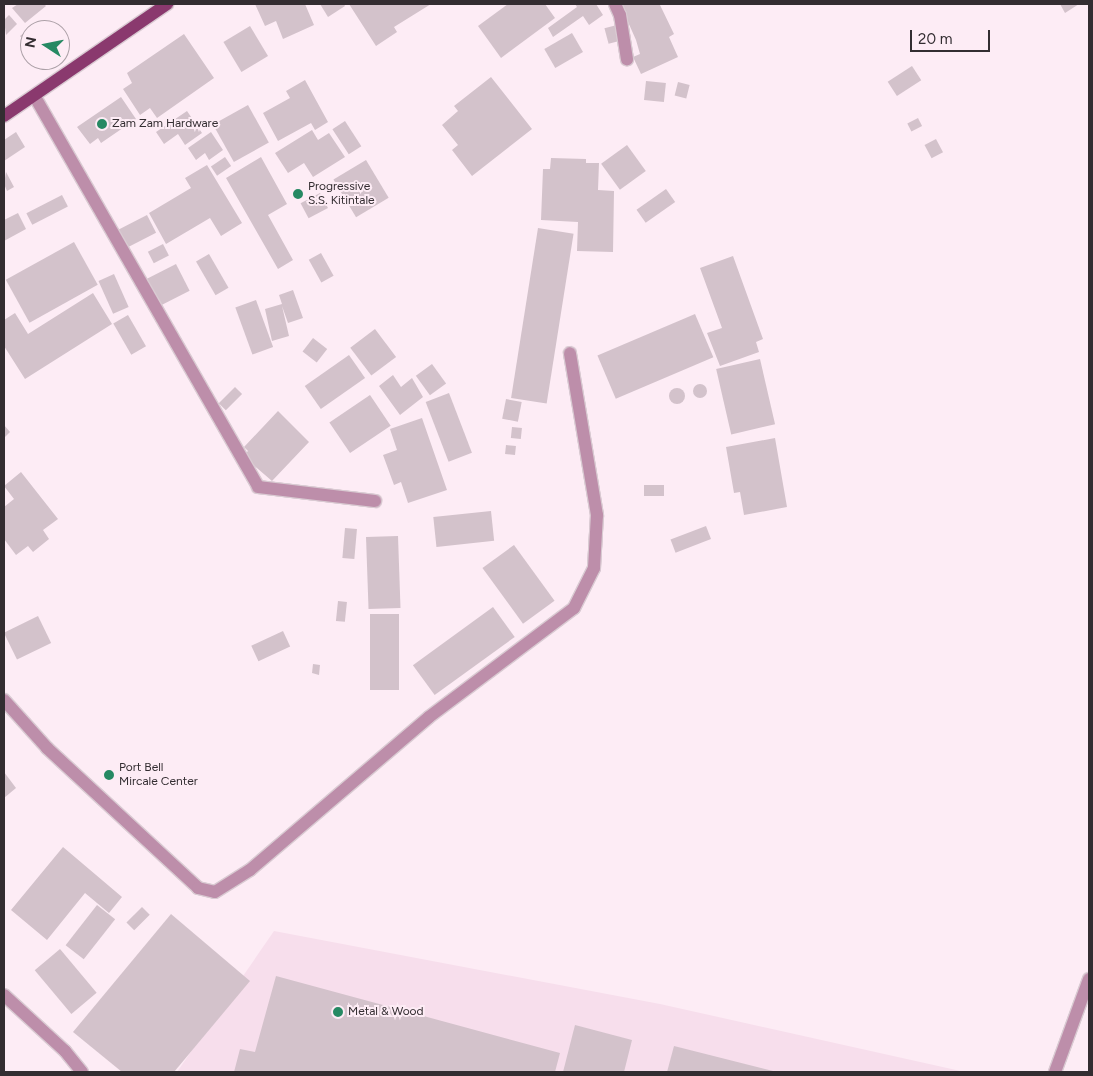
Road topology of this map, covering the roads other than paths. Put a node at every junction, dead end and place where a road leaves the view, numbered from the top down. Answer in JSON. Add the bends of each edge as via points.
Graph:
{"nodes":[{"id":1,"x":167,"y":4,"type":"edge"},
{"id":2,"x":615,"y":4,"type":"edge"},
{"id":3,"x":626,"y":59,"type":"dead end"},
{"id":4,"x":35,"y":97,"type":"junction"},
{"id":5,"x":4,"y":116,"type":"edge"},
{"id":6,"x":570,"y":353,"type":"dead end"},
{"id":7,"x":375,"y":500,"type":"dead end"},
{"id":8,"x":4,"y":700,"type":"edge"},
{"id":9,"x":1089,"y":979,"type":"edge"},
{"id":10,"x":4,"y":995,"type":"edge"},
{"id":11,"x":82,"y":1072,"type":"edge"},
{"id":12,"x":1055,"y":1072,"type":"edge"}],
"edges":[{"from":1,"to":4,"type":"main road"},
{"from":2,"to":3,"type":"street","via":[[620,15]]},
{"from":4,"to":5,"type":"main road"},
{"from":4,"to":7,"type":"street","via":[[258,487]]},
{"from":6,"to":8,"type":"street","via":[[597,515],[594,568],[574,608],[429,717],[250,870],[215,892],[198,888],[47,748]]},
{"from":9,"to":12,"type":"street"},
{"from":10,"to":11,"type":"street","via":[[65,1051]]}]}
